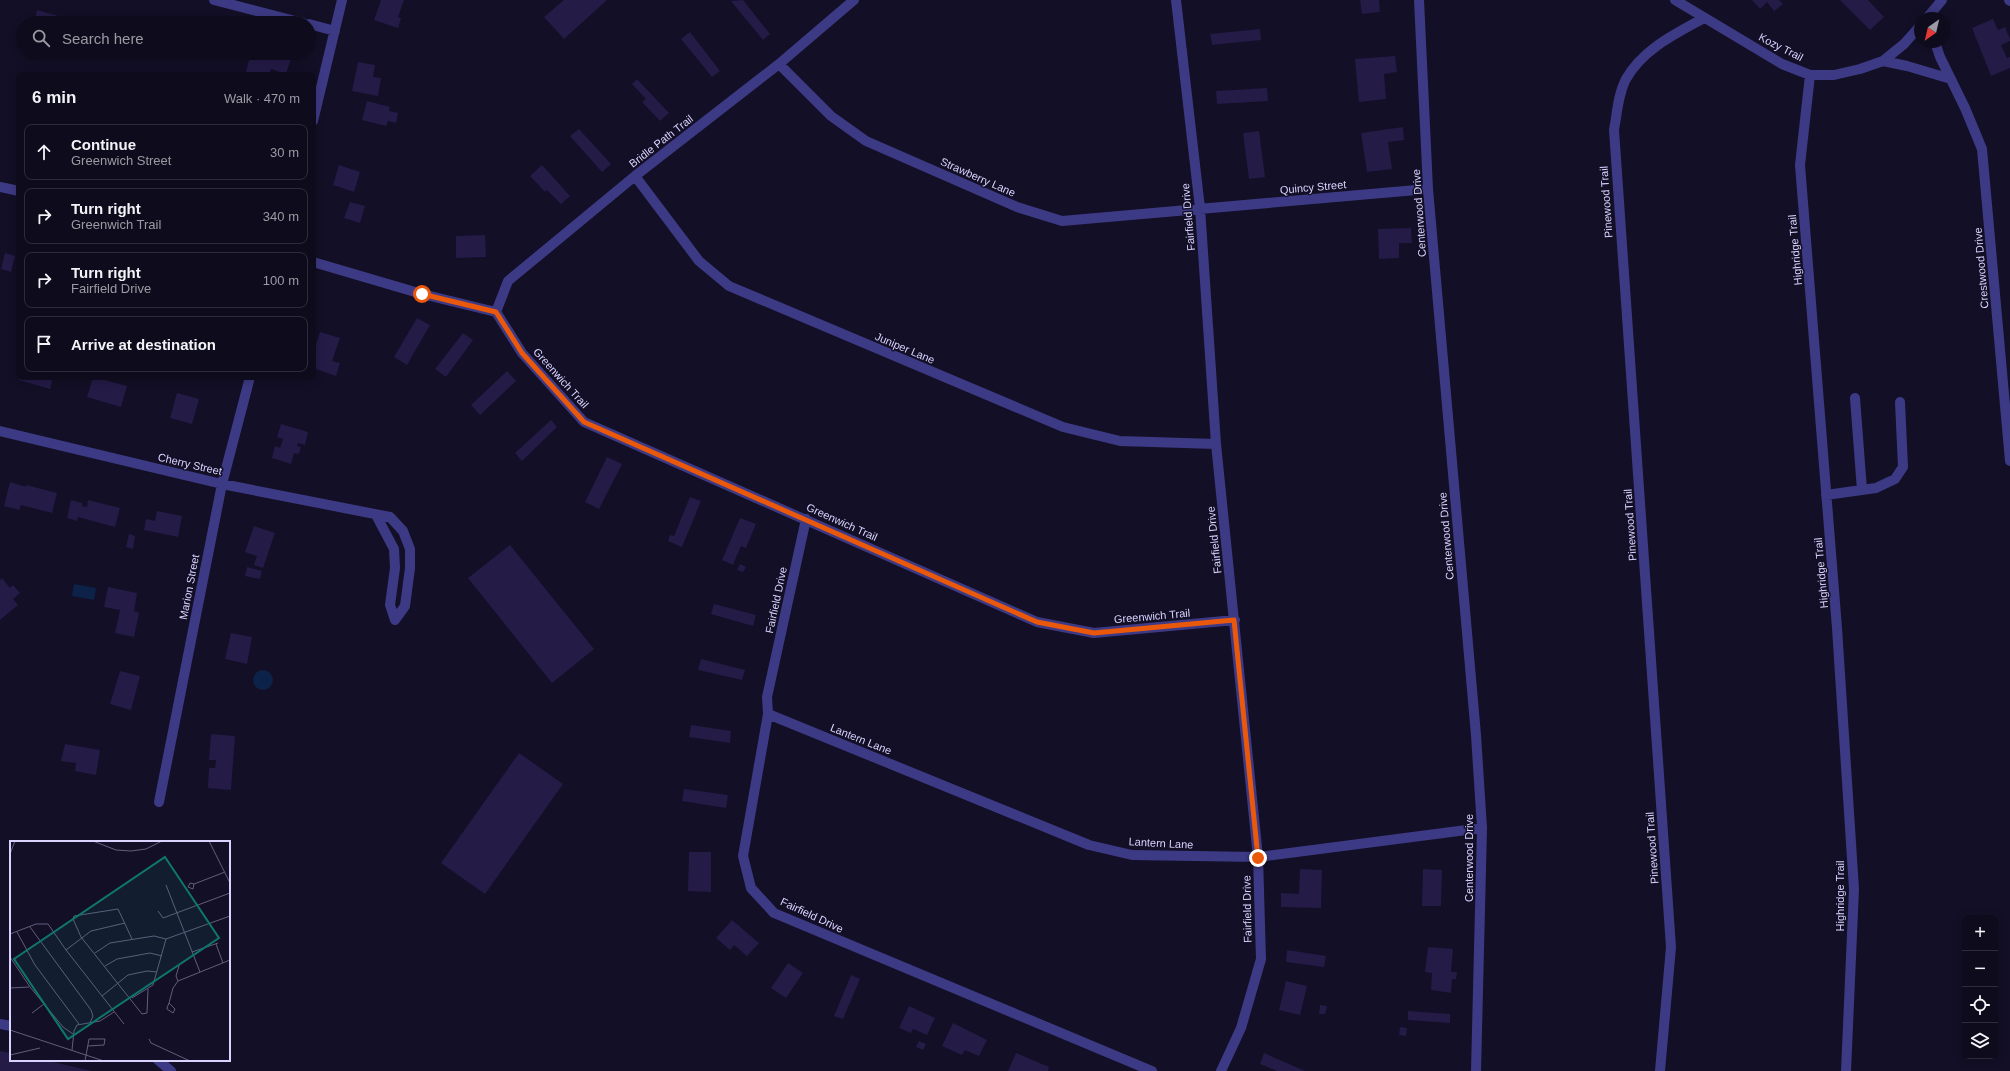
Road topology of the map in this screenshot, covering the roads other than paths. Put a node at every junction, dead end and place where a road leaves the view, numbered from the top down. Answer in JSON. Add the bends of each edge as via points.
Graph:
{"nodes":[{"id":1,"x":214,"y":0,"type":"edge"},
{"id":2,"x":342,"y":0,"type":"edge"},
{"id":3,"x":854,"y":0,"type":"edge"},
{"id":4,"x":1176,"y":0,"type":"edge"},
{"id":5,"x":1419,"y":0,"type":"edge"},
{"id":6,"x":1675,"y":0,"type":"edge"},
{"id":7,"x":1942,"y":0,"type":"edge"},
{"id":8,"x":1932,"y":12,"type":"edge"},
{"id":9,"x":276,"y":16,"type":"edge"},
{"id":10,"x":1704,"y":18,"type":"junction"},
{"id":11,"x":316,"y":26,"type":"edge"},
{"id":12,"x":335,"y":31,"type":"junction"},
{"id":13,"x":1914,"y":33,"type":"edge"},
{"id":14,"x":1938,"y":48,"type":"edge"},
{"id":15,"x":1883,"y":61,"type":"junction"},
{"id":16,"x":779,"y":64,"type":"junction"},
{"id":17,"x":1810,"y":75,"type":"junction"},
{"id":18,"x":1951,"y":79,"type":"junction"},
{"id":19,"x":316,"y":109,"type":"edge"},
{"id":20,"x":635,"y":176,"type":"junction"},
{"id":21,"x":0,"y":187,"type":"edge"},
{"id":22,"x":1428,"y":189,"type":"junction"},
{"id":23,"x":16,"y":190,"type":"edge"},
{"id":24,"x":1200,"y":208,"type":"junction"},
{"id":25,"x":316,"y":263,"type":"edge"},
{"id":26,"x":496,"y":312,"type":"junction"},
{"id":27,"x":249,"y":380,"type":"edge"},
{"id":28,"x":1855,"y":398,"type":"dead end"},
{"id":29,"x":1900,"y":402,"type":"dead end"},
{"id":30,"x":0,"y":431,"type":"edge"},
{"id":31,"x":1216,"y":444,"type":"junction"},
{"id":32,"x":2010,"y":461,"type":"edge"},
{"id":33,"x":222,"y":484,"type":"junction"},
{"id":34,"x":1862,"y":490,"type":"junction"},
{"id":35,"x":1826,"y":496,"type":"junction"},
{"id":36,"x":376,"y":515,"type":"junction"},
{"id":37,"x":806,"y":519,"type":"junction"},
{"id":38,"x":1234,"y":620,"type":"junction"},
{"id":39,"x":768,"y":714,"type":"junction"},
{"id":40,"x":158,"y":802,"type":"dead end"},
{"id":41,"x":1482,"y":828,"type":"junction"},
{"id":42,"x":1258,"y":858,"type":"junction"},
{"id":43,"x":0,"y":1024,"type":"edge"},
{"id":44,"x":10,"y":1026,"type":"edge"},
{"id":45,"x":159,"y":1061,"type":"edge"},
{"id":46,"x":171,"y":1071,"type":"edge"},
{"id":47,"x":1152,"y":1071,"type":"edge"},
{"id":48,"x":1221,"y":1071,"type":"edge"},
{"id":49,"x":1476,"y":1071,"type":"edge"},
{"id":50,"x":1660,"y":1071,"type":"edge"},
{"id":51,"x":1846,"y":1071,"type":"edge"}],
"edges":[{"from":1,"to":9,"type":"street"},
{"from":2,"to":12,"type":"street"},
{"from":3,"to":16,"type":"street","name":"Bridle Path Trail"},
{"from":4,"to":24,"type":"street","name":"Fairfield Drive"},
{"from":5,"to":22,"type":"street","name":"Centerwood Drive"},
{"from":6,"to":10,"type":"street","name":"Kozy Trail"},
{"from":7,"to":8,"type":"street"},
{"from":10,"to":17,"type":"street","name":"Kozy Trail","via":[[1782,64]]},
{"from":10,"to":50,"type":"street","name":"Pinewood Trail","via":[[1649,51],[1636,65],[1626,80],[1618,102],[1614,130],[1671,947]]},
{"from":11,"to":12,"type":"street"},
{"from":12,"to":19,"type":"street"},
{"from":13,"to":15,"type":"street","name":"Kozy Trail"},
{"from":14,"to":18,"type":"street","name":"Crestwood Drive"},
{"from":15,"to":17,"type":"street","name":"Kozy Trail","via":[[1834,75]]},
{"from":15,"to":18,"type":"street"},
{"from":16,"to":20,"type":"street","name":"Bridle Path Trail"},
{"from":16,"to":24,"type":"street","name":"Strawberry Lane","via":[[831,116],[866,141],[1017,207],[1062,221]]},
{"from":17,"to":35,"type":"street","name":"Highridge Trail","via":[[1800,165]]},
{"from":18,"to":32,"type":"street","name":"Crestwood Drive","via":[[1982,149]]},
{"from":20,"to":26,"type":"street","name":"Bridle Path Trail","via":[[508,281]]},
{"from":20,"to":31,"type":"street","name":"Juniper Lane","via":[[699,261],[729,286],[1063,427],[1120,441]]},
{"from":21,"to":23,"type":"street"},
{"from":22,"to":24,"type":"street","name":"Quincy Street"},
{"from":22,"to":41,"type":"street","name":"Centerwood Drive"},
{"from":24,"to":31,"type":"street","name":"Fairfield Drive"},
{"from":25,"to":26,"type":"street","via":[[422,294]]},
{"from":26,"to":37,"type":"street","name":"Greenwich Trail","via":[[522,353],[584,422]]},
{"from":27,"to":33,"type":"street","name":"Marion Street"},
{"from":28,"to":34,"type":"street"},
{"from":29,"to":34,"type":"street","via":[[1903,467],[1895,479]]},
{"from":30,"to":33,"type":"street","name":"Cherry Street"},
{"from":31,"to":38,"type":"street","name":"Fairfield Drive"},
{"from":33,"to":36,"type":"street","name":"Cherry Street"},
{"from":33,"to":40,"type":"street","name":"Marion Street"},
{"from":34,"to":35,"type":"street"},
{"from":35,"to":51,"type":"street","name":"Highridge Trail","via":[[1854,889]]},
{"from":36,"to":36,"type":"street","name":"Cherry Street","via":[[394,549],[395,568],[390,605],[395,620],[405,606],[410,549],[403,531],[390,517]]},
{"from":37,"to":38,"type":"street","name":"Greenwich Trail","via":[[1037,622],[1094,633]]},
{"from":37,"to":39,"type":"street","name":"Fairfield Drive","via":[[767,697]]},
{"from":38,"to":42,"type":"street","name":"Fairfield Drive"},
{"from":39,"to":42,"type":"street","name":"Lantern Lane","via":[[1089,845],[1132,855]]},
{"from":39,"to":47,"type":"street","name":"Fairfield Drive","via":[[743,856],[751,888],[774,913]]},
{"from":41,"to":42,"type":"street","name":"Lantern Lane"},
{"from":41,"to":49,"type":"street","name":"Centerwood Drive"},
{"from":42,"to":48,"type":"street","name":"Fairfield Drive","via":[[1260,959],[1241,1028]]},
{"from":43,"to":44,"type":"street"},
{"from":45,"to":46,"type":"street"}]}
